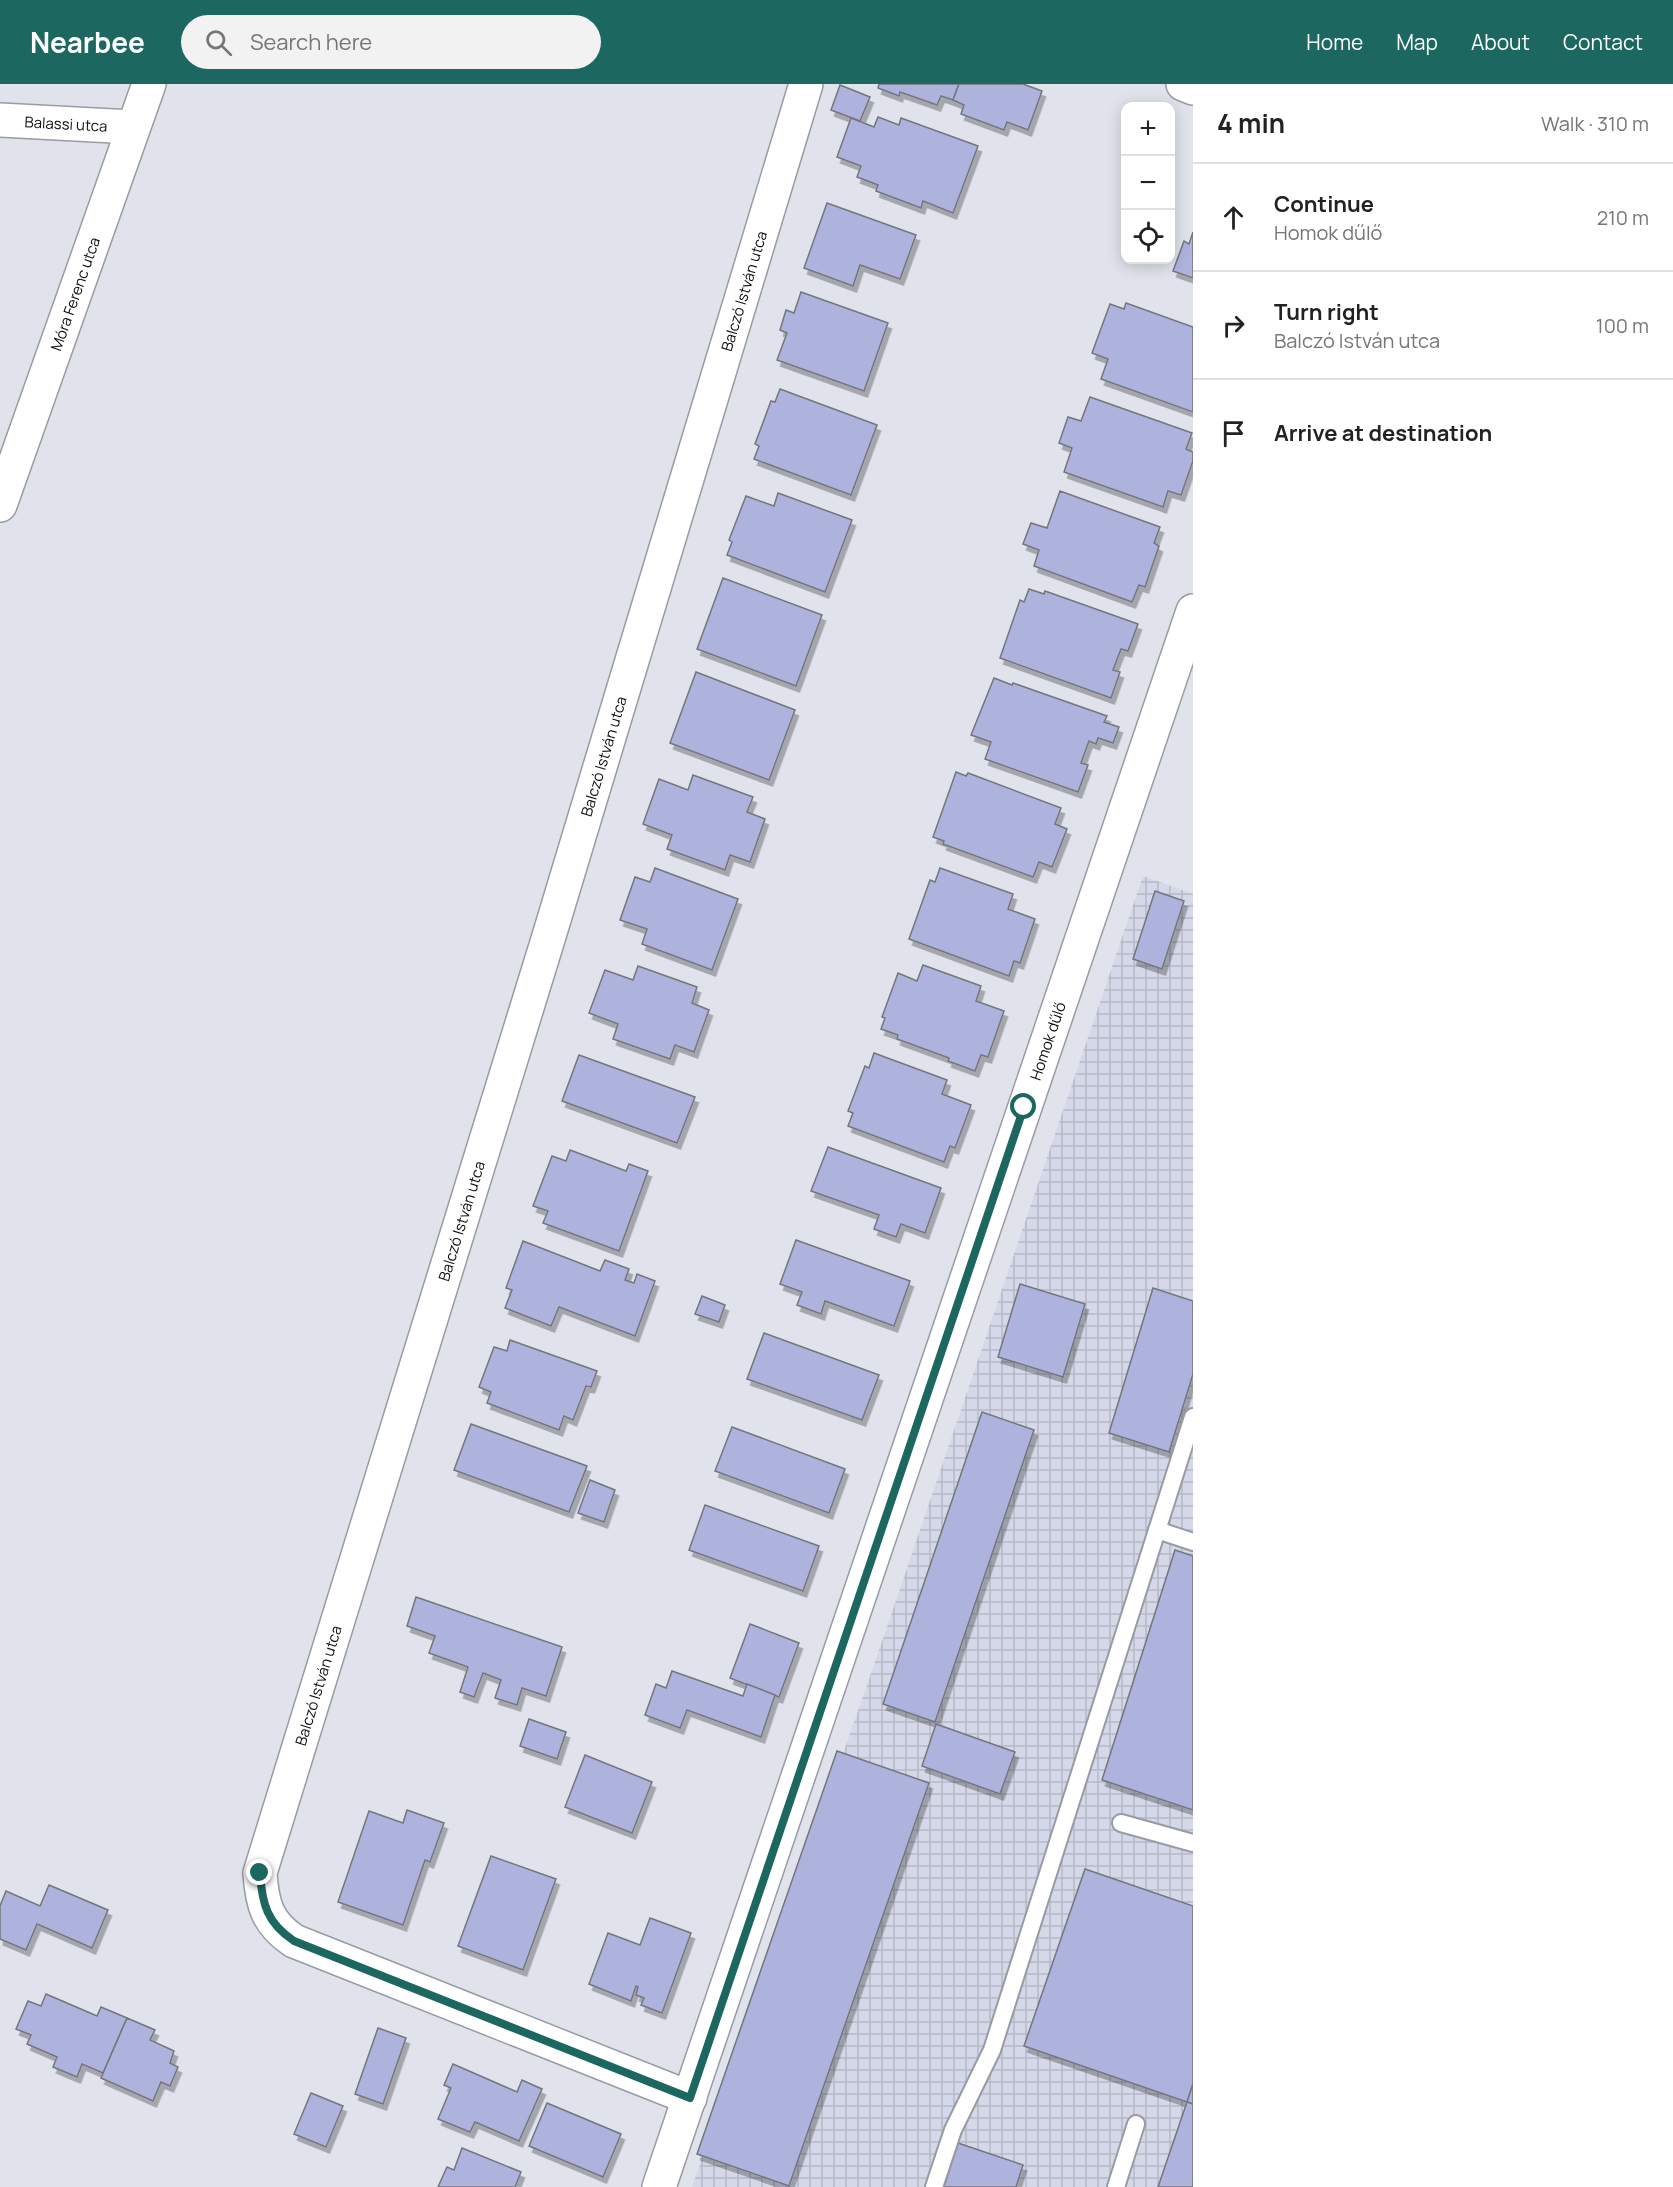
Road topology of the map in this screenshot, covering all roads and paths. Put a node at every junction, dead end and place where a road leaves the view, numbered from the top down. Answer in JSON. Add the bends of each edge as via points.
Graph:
{"nodes":[{"id":1,"x":148,"y":84,"type":"edge"},
{"id":2,"x":806,"y":84,"type":"edge"},
{"id":3,"x":1183,"y":84,"type":"edge"},
{"id":4,"x":1193,"y":88,"type":"edge"},
{"id":5,"x":0,"y":120,"type":"edge"},
{"id":6,"x":132,"y":127,"type":"junction"},
{"id":7,"x":0,"y":505,"type":"edge"},
{"id":8,"x":1193,"y":611,"type":"edge"},
{"id":9,"x":1193,"y":1417,"type":"edge"},
{"id":10,"x":1157,"y":1530,"type":"junction"},
{"id":11,"x":1193,"y":1542,"type":"edge"},
{"id":12,"x":1121,"y":1823,"type":"dead end"},
{"id":13,"x":1193,"y":1843,"type":"edge"},
{"id":14,"x":690,"y":2098,"type":"junction"},
{"id":15,"x":1136,"y":2124,"type":"dead end"},
{"id":16,"x":659,"y":2187,"type":"edge"},
{"id":17,"x":934,"y":2187,"type":"edge"},
{"id":18,"x":1116,"y":2187,"type":"edge"}],
"edges":[{"from":1,"to":6,"type":"street","name":"Móra Ferenc utca"},
{"from":2,"to":14,"type":"street","name":"Balczó István utca","via":[[260,1873],[269,1917],[279,1931],[294,1941]]},
{"from":3,"to":4,"type":"street"},
{"from":5,"to":6,"type":"street","name":"Balassi utca"},
{"from":6,"to":7,"type":"street","name":"Móra Ferenc utca"},
{"from":8,"to":14,"type":"street","name":"Homok dűlő"},
{"from":9,"to":10,"type":"lane"},
{"from":10,"to":11,"type":"lane"},
{"from":10,"to":17,"type":"lane","via":[[992,2050],[953,2130]]},
{"from":12,"to":13,"type":"lane"},
{"from":14,"to":16,"type":"street","name":"Homok dűlő"},
{"from":15,"to":18,"type":"lane"}]}
